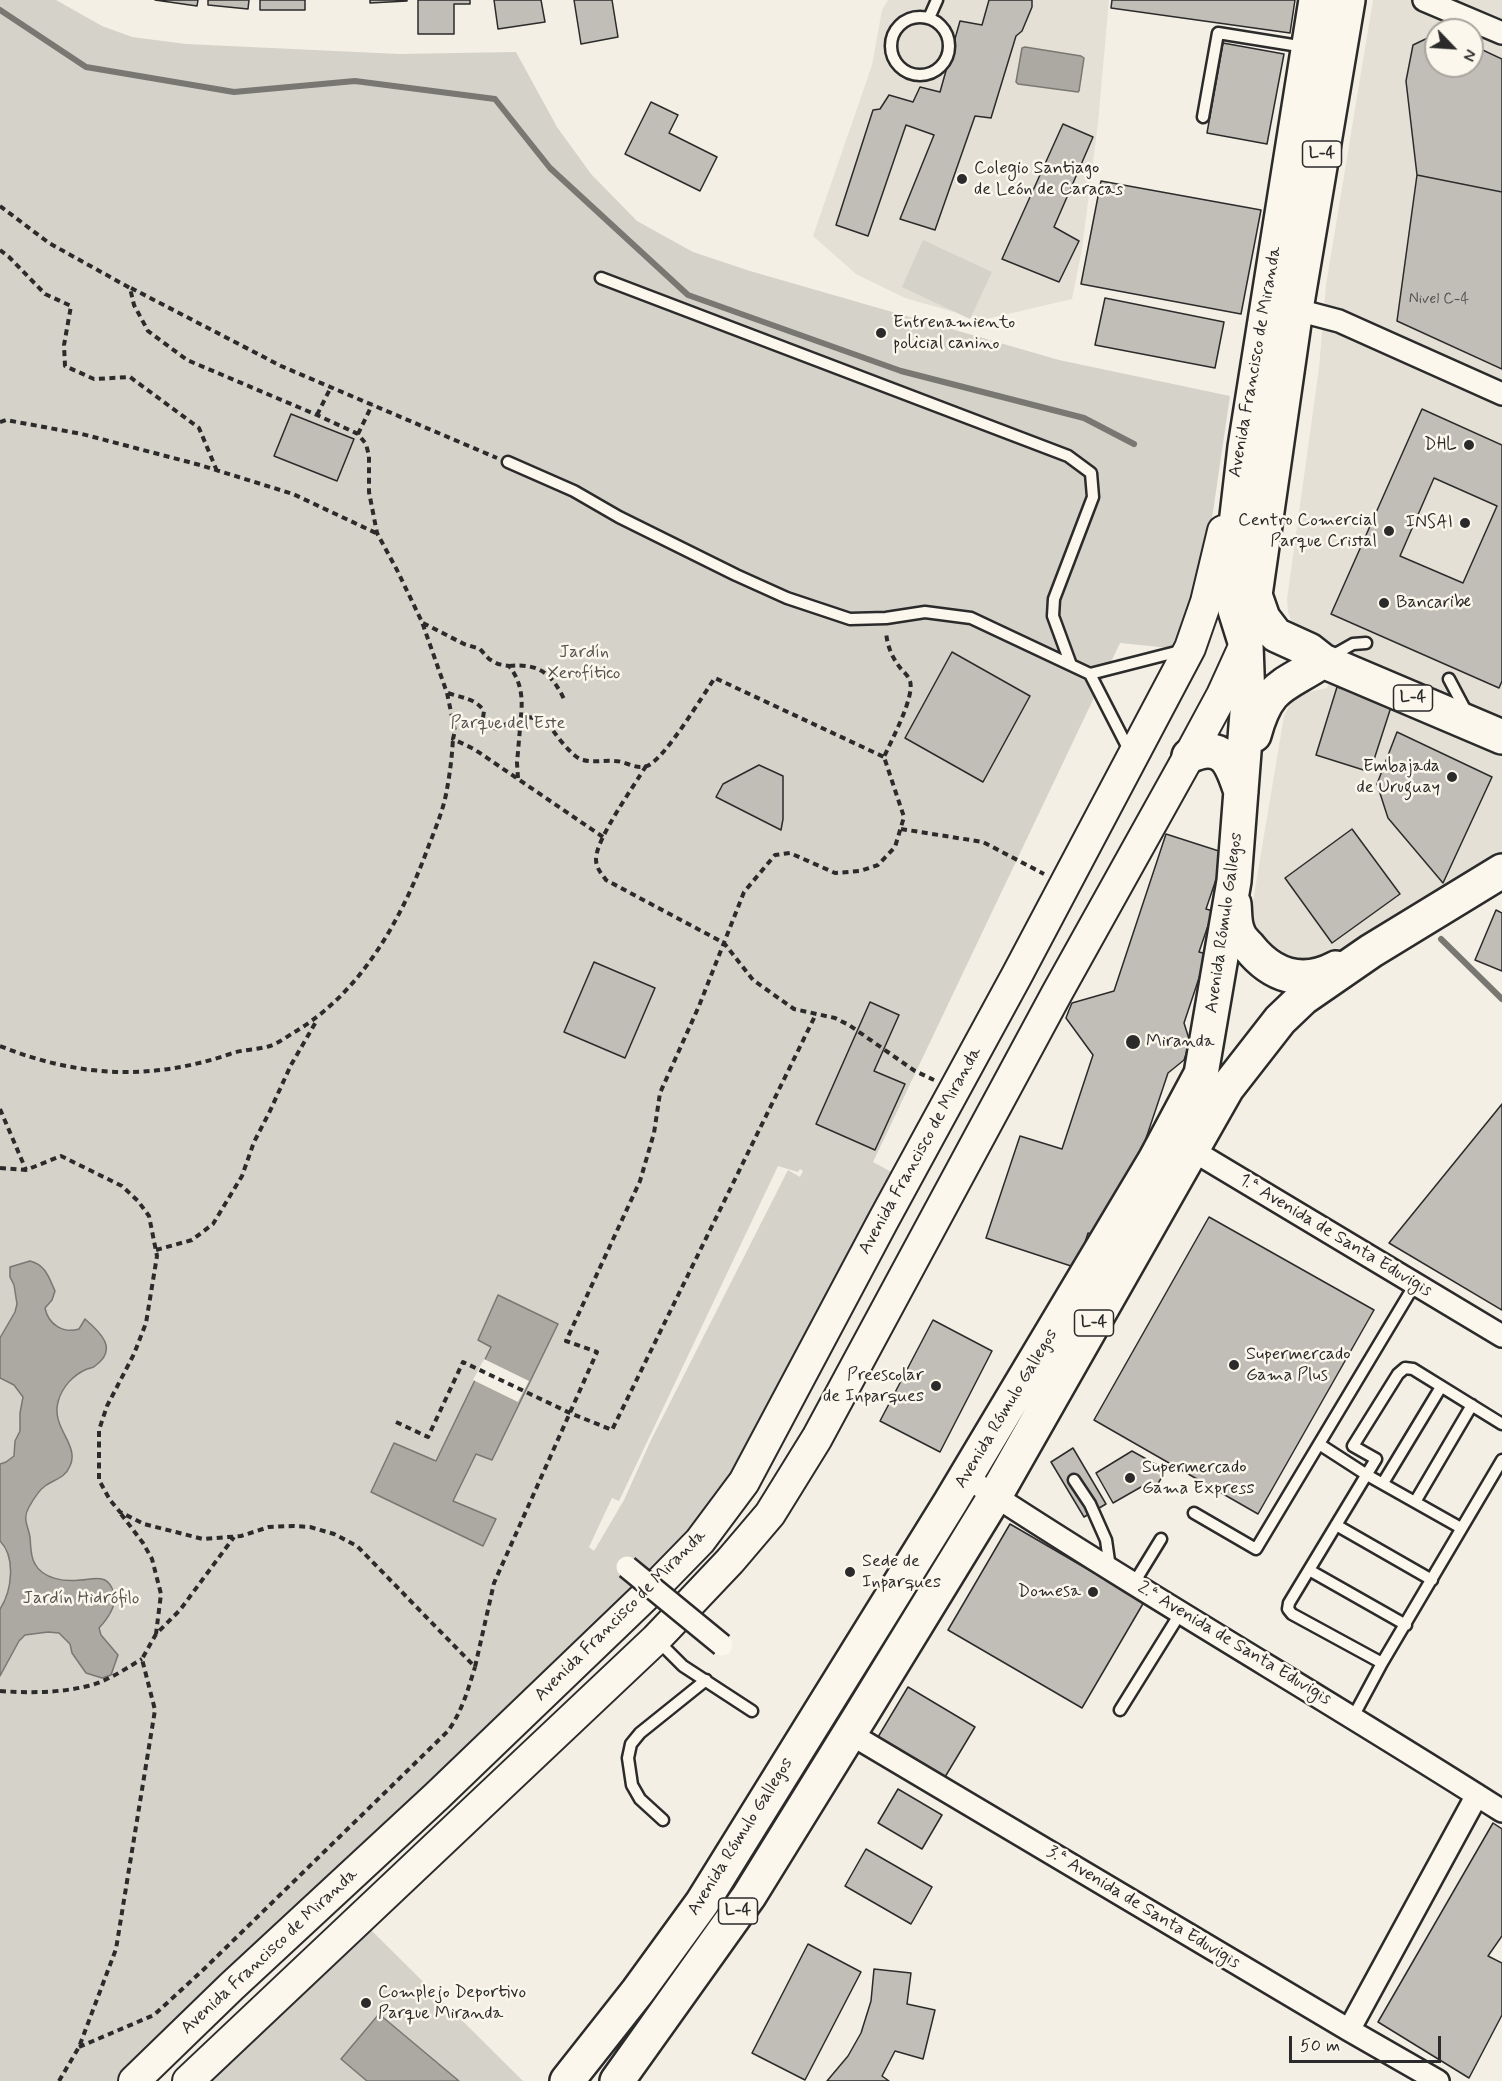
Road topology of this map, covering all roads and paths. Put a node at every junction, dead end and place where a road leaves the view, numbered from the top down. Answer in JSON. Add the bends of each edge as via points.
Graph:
{"nodes":[{"id":1,"x":937,"y":0,"type":"edge"},
{"id":2,"x":1316,"y":0,"type":"edge"},
{"id":3,"x":1348,"y":0,"type":"edge"},
{"id":4,"x":1424,"y":0,"type":"edge"},
{"id":5,"x":929,"y":18,"type":"junction"},
{"id":6,"x":1502,"y":33,"type":"edge"},
{"id":7,"x":1306,"y":39,"type":"junction"},
{"id":8,"x":1203,"y":117,"type":"dead end"},
{"id":9,"x":0,"y":206,"type":"edge"},
{"id":10,"x":0,"y":250,"type":"edge"},
{"id":11,"x":601,"y":278,"type":"dead end"},
{"id":12,"x":130,"y":288,"type":"junction"},
{"id":13,"x":1282,"y":306,"type":"junction"},
{"id":14,"x":331,"y":387,"type":"junction"},
{"id":15,"x":1502,"y":394,"type":"edge"},
{"id":16,"x":372,"y":405,"type":"junction"},
{"id":17,"x":317,"y":415,"type":"junction"},
{"id":18,"x":0,"y":422,"type":"edge"},
{"id":19,"x":358,"y":435,"type":"junction"},
{"id":20,"x":1245,"y":447,"type":"junction"},
{"id":21,"x":508,"y":462,"type":"joint"},
{"id":22,"x":217,"y":471,"type":"junction"},
{"id":23,"x":377,"y":533,"type":"junction"},
{"id":24,"x":1255,"y":595,"type":"junction"},
{"id":25,"x":886,"y":618,"type":"junction"},
{"id":26,"x":422,"y":622,"type":"junction"},
{"id":27,"x":1366,"y":643,"type":"dead end"},
{"id":28,"x":1246,"y":645,"type":"junction"},
{"id":29,"x":1190,"y":648,"type":"junction"},
{"id":30,"x":1323,"y":661,"type":"junction"},
{"id":31,"x":1071,"y":665,"type":"junction"},
{"id":32,"x":508,"y":666,"type":"junction"},
{"id":33,"x":1090,"y":674,"type":"junction"},
{"id":34,"x":1449,"y":679,"type":"dead end"},
{"id":35,"x":447,"y":693,"type":"junction"},
{"id":36,"x":565,"y":701,"type":"dead end"},
{"id":37,"x":521,"y":716,"type":"junction"},
{"id":38,"x":1473,"y":724,"type":"junction"},
{"id":39,"x":1502,"y":737,"type":"edge"},
{"id":40,"x":453,"y":739,"type":"junction"},
{"id":41,"x":1189,"y":756,"type":"junction"},
{"id":42,"x":884,"y":757,"type":"junction"},
{"id":43,"x":1132,"y":758,"type":"junction"},
{"id":44,"x":646,"y":766,"type":"junction"},
{"id":45,"x":518,"y":779,"type":"junction"},
{"id":46,"x":1242,"y":794,"type":"junction"},
{"id":47,"x":901,"y":829,"type":"junction"},
{"id":48,"x":603,"y":837,"type":"junction"},
{"id":49,"x":1502,"y":871,"type":"edge"},
{"id":50,"x":1234,"y":881,"type":"junction"},
{"id":51,"x":1065,"y":885,"type":"junction"},
{"id":52,"x":724,"y":943,"type":"junction"},
{"id":53,"x":1371,"y":951,"type":"junction"},
{"id":54,"x":816,"y":1014,"type":"junction"},
{"id":55,"x":318,"y":1018,"type":"junction"},
{"id":56,"x":0,"y":1046,"type":"edge"},
{"id":57,"x":955,"y":1089,"type":"junction"},
{"id":58,"x":0,"y":1109,"type":"edge"},
{"id":59,"x":1181,"y":1143,"type":"junction"},
{"id":60,"x":0,"y":1168,"type":"edge"},
{"id":61,"x":26,"y":1170,"type":"junction"},
{"id":62,"x":156,"y":1250,"type":"junction"},
{"id":63,"x":1415,"y":1284,"type":"junction"},
{"id":64,"x":1502,"y":1335,"type":"edge"},
{"id":65,"x":1441,"y":1387,"type":"junction"},
{"id":66,"x":1472,"y":1405,"type":"junction"},
{"id":67,"x":570,"y":1413,"type":"junction"},
{"id":68,"x":396,"y":1422,"type":"dead end"},
{"id":69,"x":1502,"y":1424,"type":"edge"},
{"id":70,"x":1319,"y":1444,"type":"junction"},
{"id":71,"x":1502,"y":1460,"type":"edge"},
{"id":72,"x":1367,"y":1475,"type":"junction"},
{"id":73,"x":966,"y":1477,"type":"junction"},
{"id":74,"x":1074,"y":1480,"type":"dead end"},
{"id":75,"x":1383,"y":1483,"type":"junction"},
{"id":76,"x":995,"y":1496,"type":"junction"},
{"id":77,"x":1415,"y":1502,"type":"junction"},
{"id":78,"x":120,"y":1512,"type":"junction"},
{"id":79,"x":1194,"y":1513,"type":"dead end"},
{"id":80,"x":1336,"y":1525,"type":"junction"},
{"id":81,"x":1461,"y":1528,"type":"junction"},
{"id":82,"x":234,"y":1537,"type":"junction"},
{"id":83,"x":1161,"y":1539,"type":"dead end"},
{"id":84,"x":627,"y":1567,"type":"dead end"},
{"id":85,"x":1110,"y":1568,"type":"junction"},
{"id":86,"x":1309,"y":1570,"type":"junction"},
{"id":87,"x":1432,"y":1580,"type":"junction"},
{"id":88,"x":1134,"y":1583,"type":"junction"},
{"id":89,"x":1181,"y":1612,"type":"junction"},
{"id":90,"x":1406,"y":1625,"type":"junction"},
{"id":91,"x":156,"y":1634,"type":"junction"},
{"id":92,"x":656,"y":1639,"type":"junction"},
{"id":93,"x":723,"y":1645,"type":"dead end"},
{"id":94,"x":142,"y":1659,"type":"junction"},
{"id":95,"x":1382,"y":1663,"type":"junction"},
{"id":96,"x":475,"y":1667,"type":"junction"},
{"id":97,"x":706,"y":1680,"type":"junction"},
{"id":98,"x":0,"y":1691,"type":"edge"},
{"id":99,"x":1120,"y":1710,"type":"dead end"},
{"id":100,"x":752,"y":1711,"type":"dead end"},
{"id":101,"x":1353,"y":1717,"type":"junction"},
{"id":102,"x":849,"y":1733,"type":"junction"},
{"id":103,"x":1477,"y":1796,"type":"junction"},
{"id":104,"x":1502,"y":1811,"type":"edge"},
{"id":105,"x":663,"y":1820,"type":"dead end"},
{"id":106,"x":1349,"y":2030,"type":"junction"},
{"id":107,"x":79,"y":2047,"type":"junction"},
{"id":108,"x":59,"y":2081,"type":"edge"},
{"id":109,"x":134,"y":2081,"type":"edge"},
{"id":110,"x":188,"y":2081,"type":"edge"},
{"id":111,"x":567,"y":2081,"type":"edge"},
{"id":112,"x":617,"y":2081,"type":"edge"},
{"id":113,"x":1438,"y":2081,"type":"edge"}],
"edges":[{"from":1,"to":5,"type":"lane"},
{"from":2,"to":7,"type":"main road","name":"Avenida Francisco de Miranda","number":"L-4"},
{"from":3,"to":13,"type":"main road","name":"Avenida Francisco de Miranda","number":"L-4"},
{"from":4,"to":6,"type":"street"},
{"from":5,"to":5,"type":"lane","via":[[909,18],[894,32],[892,55],[906,72],[928,74],[946,60],[949,40],[944,28]]},
{"from":7,"to":8,"type":"lane","via":[[1218,33]]},
{"from":7,"to":13,"type":"main road","name":"Avenida Francisco de Miranda","number":"L-4"},
{"from":9,"to":12,"type":"path","via":[[49,243]]},
{"from":10,"to":22,"type":"path","via":[[45,294],[71,306],[64,345],[65,366],[94,379],[129,377],[199,428]]},
{"from":11,"to":31,"type":"lane","via":[[1068,456],[1091,473],[1093,497],[1054,598],[1053,616]]},
{"from":12,"to":14,"type":"path","via":[[281,366]]},
{"from":12,"to":17,"type":"path","via":[[148,331],[187,360]]},
{"from":13,"to":15,"type":"street","via":[[1339,321]]},
{"from":13,"to":20,"type":"main road","name":"Avenida Francisco de Miranda","number":"L-4"},
{"from":13,"to":24,"type":"main road","name":"Avenida Francisco de Miranda","number":"L-4"},
{"from":14,"to":16,"type":"path"},
{"from":14,"to":17,"type":"path"},
{"from":16,"to":19,"type":"path"},
{"from":16,"to":21,"type":"path"},
{"from":17,"to":19,"type":"path"},
{"from":18,"to":22,"type":"path","via":[[82,434]]},
{"from":19,"to":23,"type":"path","via":[[369,456],[369,492]]},
{"from":20,"to":28,"type":"main road","name":"Avenida Rómulo Gallegos","number":"L-4","via":[[1230,576]]},
{"from":20,"to":29,"type":"main road","name":"Avenida Francisco de Miranda","via":[[1206,602]]},
{"from":21,"to":25,"type":"lane","via":[[574,490],[682,549],[787,598],[850,619]]},
{"from":22,"to":23,"type":"path","via":[[293,494]]},
{"from":23,"to":26,"type":"path"},
{"from":24,"to":28,"type":"main road","name":"Avenida Francisco de Miranda","number":"L-4"},
{"from":24,"to":30,"type":"main road","number":"L-4","via":[[1263,618],[1276,635]]},
{"from":25,"to":31,"type":"lane","via":[[925,612],[971,618]]},
{"from":25,"to":42,"type":"path","via":[[887,645],[910,680],[911,688]]},
{"from":26,"to":32,"type":"path"},
{"from":26,"to":35,"type":"path"},
{"from":27,"to":30,"type":"lane","via":[[1353,644]]},
{"from":28,"to":41,"type":"main road","name":"Avenida Francisco de Miranda","number":"L-4"},
{"from":28,"to":46,"type":"main road","name":"Avenida Rómulo Gallegos","number":"L-4","via":[[1248,700]]},
{"from":29,"to":33,"type":"lane"},
{"from":29,"to":43,"type":"main road","name":"Avenida Francisco de Miranda"},
{"from":30,"to":38,"type":"main road","number":"L-4"},
{"from":30,"to":46,"type":"main road","number":"L-4","via":[[1271,695],[1254,733]]},
{"from":31,"to":33,"type":"lane"},
{"from":32,"to":36,"type":"path","via":[[525,664],[547,674],[556,682]]},
{"from":32,"to":37,"type":"path","via":[[519,684]]},
{"from":33,"to":43,"type":"lane"},
{"from":34,"to":38,"type":"lane"},
{"from":35,"to":37,"type":"path","via":[[479,704],[487,725],[497,729]]},
{"from":35,"to":40,"type":"path","via":[[455,731]]},
{"from":37,"to":44,"type":"path","via":[[546,720],[579,760]]},
{"from":37,"to":45,"type":"path"},
{"from":38,"to":39,"type":"main road","number":"L-4"},
{"from":40,"to":45,"type":"path"},
{"from":40,"to":55,"type":"path","via":[[447,790],[407,902],[360,973]]},
{"from":41,"to":46,"type":"main road","number":"L-4","via":[[1203,750],[1222,755],[1233,766]]},
{"from":41,"to":92,"type":"main road","name":"Avenida Francisco de Miranda","via":[[817,1438],[770,1514]]},
{"from":42,"to":44,"type":"path","via":[[715,678],[660,756]]},
{"from":42,"to":47,"type":"path","via":[[904,817]]},
{"from":43,"to":51,"type":"main road","name":"Avenida Francisco de Miranda"},
{"from":44,"to":48,"type":"path"},
{"from":45,"to":48,"type":"path"},
{"from":46,"to":50,"type":"main road","name":"Avenida Rómulo Gallegos","number":"L-4"},
{"from":47,"to":51,"type":"path","via":[[983,842]]},
{"from":47,"to":52,"type":"path","via":[[895,847],[878,865],[860,871],[835,873],[789,853],[776,855],[744,892]]},
{"from":48,"to":52,"type":"path","via":[[596,856],[597,867],[606,880]]},
{"from":49,"to":53,"type":"main road","name":"Avenida Rómulo Gallegos","number":"L-4"},
{"from":50,"to":53,"type":"main road","number":"L-4","via":[[1238,933],[1258,958],[1277,972],[1313,976]]},
{"from":50,"to":59,"type":"main road","name":"Avenida Rómulo Gallegos","number":"L-4","via":[[1201,1074]]},
{"from":51,"to":57,"type":"main road","name":"Avenida Francisco de Miranda"},
{"from":52,"to":54,"type":"path","via":[[753,980],[794,1009]]},
{"from":52,"to":67,"type":"path","via":[[660,1093],[654,1133],[640,1181],[566,1341],[597,1352]]},
{"from":53,"to":59,"type":"main road","name":"Avenida Rómulo Gallegos","number":"L-4","via":[[1303,998],[1280,1020]]},
{"from":54,"to":57,"type":"path","via":[[849,1025],[915,1071]]},
{"from":54,"to":67,"type":"path","via":[[612,1430]]},
{"from":55,"to":56,"type":"path","via":[[271,1046],[145,1072],[97,1072]]},
{"from":55,"to":62,"type":"path","via":[[291,1065],[242,1176],[213,1224],[192,1240]]},
{"from":57,"to":109,"type":"main road","name":"Avenida Francisco de Miranda","via":[[744,1482],[700,1541],[445,1789]]},
{"from":58,"to":61,"type":"path"},
{"from":59,"to":63,"type":"street","name":"1.ª Avenida de Santa Eduvigis"},
{"from":59,"to":73,"type":"main road","name":"Avenida Rómulo Gallegos","number":"L-4"},
{"from":59,"to":76,"type":"main road","name":"Avenida Rómulo Gallegos","number":"L-4"},
{"from":60,"to":61,"type":"path"},
{"from":61,"to":62,"type":"path","via":[[61,1156],[122,1186],[149,1216]]},
{"from":62,"to":78,"type":"path","via":[[146,1323],[99,1430],[99,1480]]},
{"from":63,"to":64,"type":"street","name":"1.ª Avenida de Santa Eduvigis"},
{"from":63,"to":70,"type":"lane"},
{"from":65,"to":66,"type":"lane"},
{"from":65,"to":72,"type":"lane","via":[[1413,1369],[1405,1368],[1398,1374],[1353,1446],[1376,1459]]},
{"from":65,"to":75,"type":"lane"},
{"from":66,"to":69,"type":"lane"},
{"from":66,"to":77,"type":"lane"},
{"from":67,"to":68,"type":"path","via":[[463,1362],[428,1437]]},
{"from":67,"to":96,"type":"path","via":[[494,1583]]},
{"from":70,"to":72,"type":"lane"},
{"from":70,"to":79,"type":"lane","via":[[1256,1549]]},
{"from":71,"to":81,"type":"lane"},
{"from":72,"to":75,"type":"lane"},
{"from":72,"to":80,"type":"lane"},
{"from":73,"to":76,"type":"street","name":"2.ª Avenida de Santa Eduvigis"},
{"from":73,"to":111,"type":"main road","name":"Avenida Rómulo Gallegos","number":"L-4","via":[[702,1903]]},
{"from":74,"to":85,"type":"lane","via":[[1106,1540]]},
{"from":75,"to":77,"type":"lane"},
{"from":76,"to":85,"type":"street","name":"2.ª Avenida de Santa Eduvigis"},
{"from":76,"to":102,"type":"main road","name":"Avenida Rómulo Gallegos","number":"L-4"},
{"from":77,"to":81,"type":"lane"},
{"from":78,"to":82,"type":"path","via":[[144,1524],[203,1539]]},
{"from":78,"to":91,"type":"path","via":[[152,1559],[161,1594]]},
{"from":80,"to":86,"type":"lane"},
{"from":80,"to":87,"type":"lane"},
{"from":81,"to":87,"type":"lane"},
{"from":82,"to":91,"type":"path","via":[[180,1610]]},
{"from":82,"to":96,"type":"path","via":[[269,1527],[302,1526],[334,1534],[357,1546]]},
{"from":83,"to":88,"type":"lane"},
{"from":84,"to":93,"type":"street","bridge":true},
{"from":85,"to":88,"type":"street","name":"2.ª Avenida de Santa Eduvigis"},
{"from":86,"to":90,"type":"lane"},
{"from":86,"to":95,"type":"lane","via":[[1288,1609]]},
{"from":87,"to":90,"type":"lane"},
{"from":88,"to":89,"type":"street","name":"2.ª Avenida de Santa Eduvigis"},
{"from":89,"to":99,"type":"lane"},
{"from":89,"to":101,"type":"street","name":"2.ª Avenida de Santa Eduvigis"},
{"from":90,"to":95,"type":"lane"},
{"from":91,"to":94,"type":"path"},
{"from":92,"to":97,"type":"lane"},
{"from":92,"to":110,"type":"main road","name":"Avenida Francisco de Miranda"},
{"from":94,"to":98,"type":"path","via":[[89,1686],[33,1693]]},
{"from":94,"to":107,"type":"path","via":[[155,1710],[147,1760],[116,1949]]},
{"from":95,"to":101,"type":"lane"},
{"from":96,"to":107,"type":"path","via":[[461,1709],[448,1731],[203,1970],[154,2015]]},
{"from":97,"to":100,"type":"lane"},
{"from":97,"to":105,"type":"lane","via":[[631,1744],[628,1758],[632,1785],[640,1799]]},
{"from":101,"to":103,"type":"street","name":"2.ª Avenida de Santa Eduvigis"},
{"from":102,"to":106,"type":"street","name":"3.ª Avenida de Santa Eduvigis"},
{"from":102,"to":112,"type":"main road","name":"Avenida Rómulo Gallegos","number":"L-4","via":[[749,1896]]},
{"from":103,"to":104,"type":"street","name":"2.ª Avenida de Santa Eduvigis"},
{"from":103,"to":106,"type":"street"},
{"from":106,"to":113,"type":"street","name":"3.ª Avenida de Santa Eduvigis"},
{"from":107,"to":108,"type":"path"}]}
